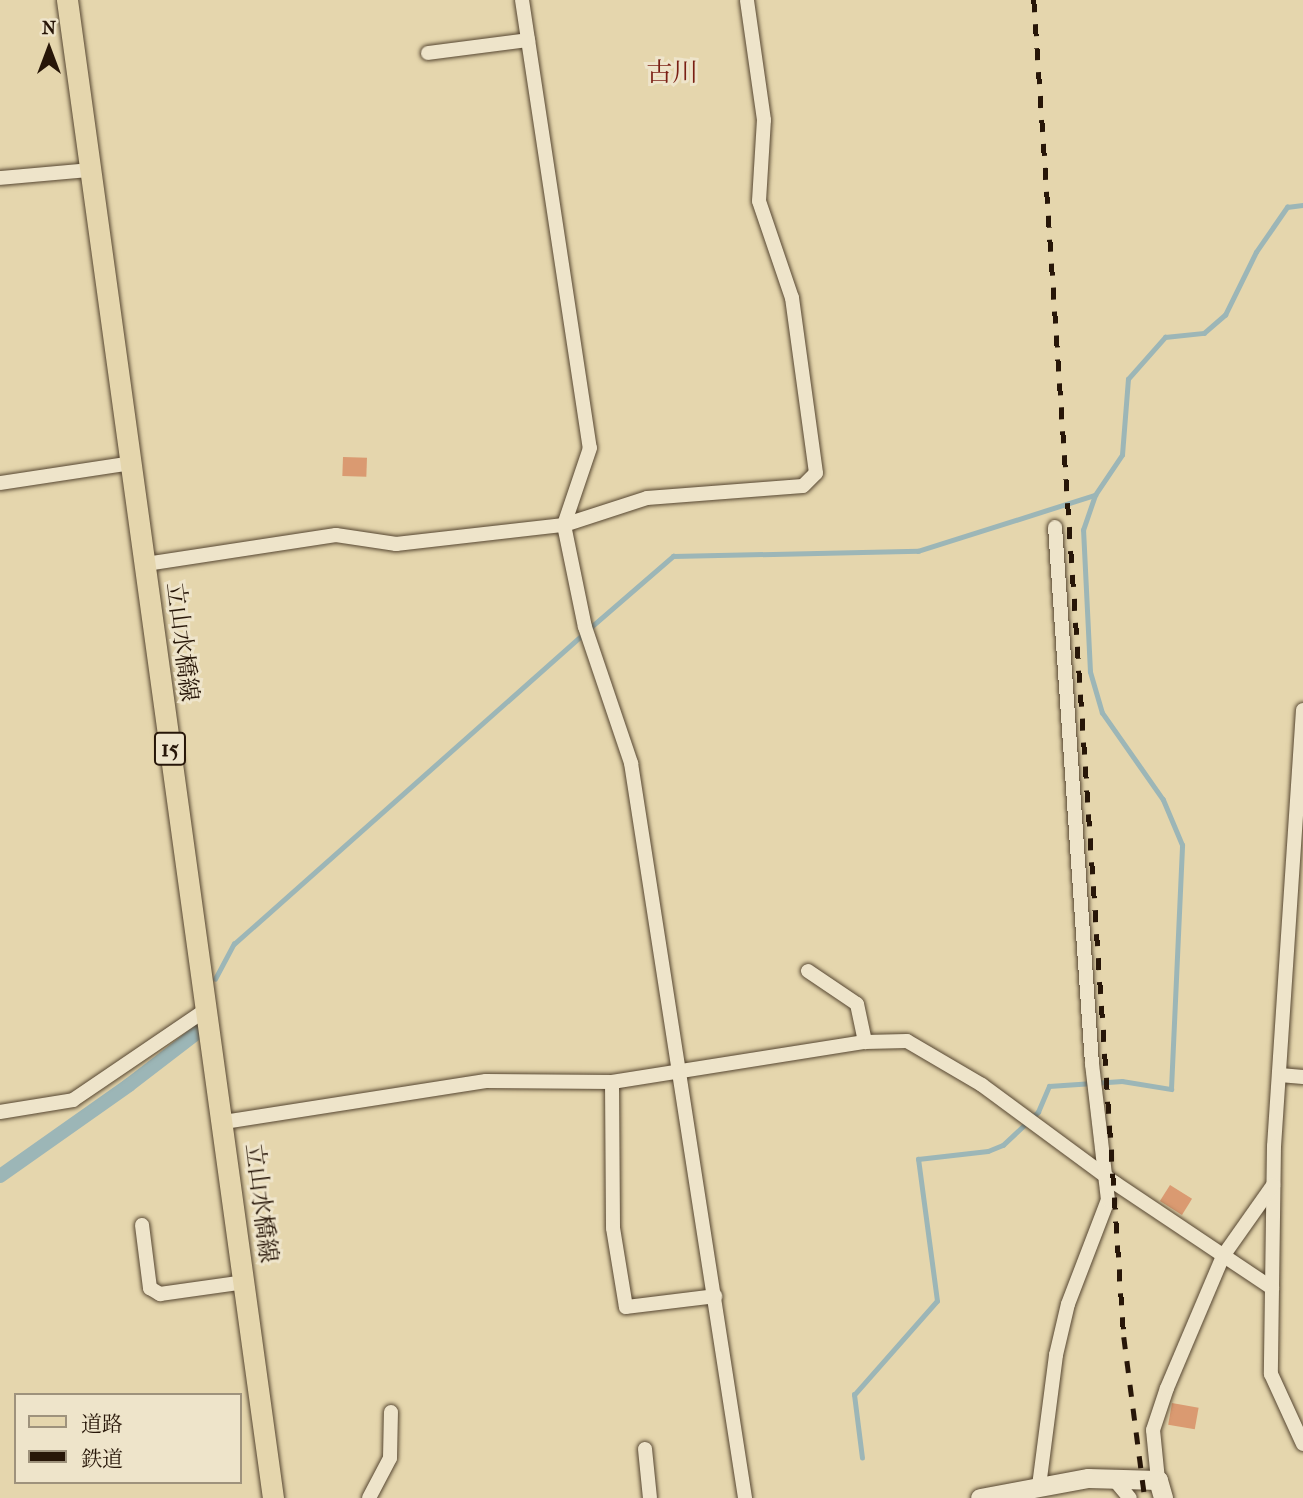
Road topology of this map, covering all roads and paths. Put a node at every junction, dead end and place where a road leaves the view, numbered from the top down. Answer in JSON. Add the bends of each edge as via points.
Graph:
{"nodes":[{"id":1,"x":67,"y":0,"type":"edge"},
{"id":2,"x":522,"y":0,"type":"edge"},
{"id":3,"x":747,"y":0,"type":"edge"},
{"id":4,"x":528,"y":40,"type":"junction"},
{"id":5,"x":428,"y":54,"type":"dead end"},
{"id":6,"x":90,"y":170,"type":"junction"},
{"id":7,"x":0,"y":178,"type":"edge"},
{"id":8,"x":132,"y":463,"type":"junction"},
{"id":9,"x":0,"y":483,"type":"edge"},
{"id":10,"x":564,"y":525,"type":"junction"},
{"id":11,"x":1055,"y":527,"type":"dead end"},
{"id":12,"x":146,"y":564,"type":"junction"},
{"id":13,"x":1303,"y":710,"type":"edge"},
{"id":14,"x":808,"y":971,"type":"dead end"},
{"id":15,"x":207,"y":1009,"type":"junction"},
{"id":16,"x":865,"y":1042,"type":"junction"},
{"id":17,"x":681,"y":1070,"type":"junction"},
{"id":18,"x":1280,"y":1075,"type":"junction"},
{"id":19,"x":1303,"y":1077,"type":"edge"},
{"id":20,"x":612,"y":1082,"type":"junction"},
{"id":21,"x":0,"y":1112,"type":"edge"},
{"id":22,"x":224,"y":1122,"type":"junction"},
{"id":23,"x":1107,"y":1177,"type":"junction"},
{"id":24,"x":1273,"y":1185,"type":"junction"},
{"id":25,"x":142,"y":1225,"type":"dead end"},
{"id":26,"x":1223,"y":1256,"type":"junction"},
{"id":27,"x":245,"y":1282,"type":"junction"},
{"id":28,"x":1272,"y":1288,"type":"junction"},
{"id":29,"x":715,"y":1296,"type":"junction"},
{"id":30,"x":391,"y":1412,"type":"dead end"},
{"id":31,"x":1303,"y":1444,"type":"edge"},
{"id":32,"x":645,"y":1449,"type":"dead end"},
{"id":33,"x":1113,"y":1478,"type":"junction"},
{"id":34,"x":1039,"y":1486,"type":"junction"},
{"id":35,"x":1160,"y":1489,"type":"edge"},
{"id":36,"x":273,"y":1498,"type":"edge"},
{"id":37,"x":369,"y":1498,"type":"edge"},
{"id":38,"x":650,"y":1498,"type":"edge"},
{"id":39,"x":745,"y":1498,"type":"edge"},
{"id":40,"x":980,"y":1498,"type":"edge"},
{"id":41,"x":1130,"y":1498,"type":"edge"}],
"edges":[{"from":1,"to":6,"type":"main road","name":"立山水橋線","number":"15"},
{"from":2,"to":4,"type":"street"},
{"from":3,"to":10,"type":"street","via":[[764,120],[759,201],[792,298],[816,473],[803,486],[647,498]]},
{"from":4,"to":5,"type":"street"},
{"from":4,"to":10,"type":"street","via":[[590,448]]},
{"from":6,"to":7,"type":"street"},
{"from":6,"to":8,"type":"main road","name":"立山水橋線","number":"15"},
{"from":8,"to":9,"type":"street"},
{"from":8,"to":12,"type":"main road","name":"立山水橋線","number":"15"},
{"from":10,"to":12,"type":"street","via":[[396,544],[336,536]]},
{"from":10,"to":17,"type":"street","via":[[585,627],[631,763]]},
{"from":11,"to":23,"type":"street","via":[[1091,1064]]},
{"from":12,"to":15,"type":"main road","name":"立山水橋線","number":"15"},
{"from":13,"to":18,"type":"street"},
{"from":14,"to":16,"type":"street","via":[[857,1004]]},
{"from":15,"to":21,"type":"street","via":[[72,1100]]},
{"from":15,"to":22,"type":"main road","name":"立山水橋線","number":"15"},
{"from":16,"to":17,"type":"street"},
{"from":16,"to":23,"type":"street","via":[[906,1041],[982,1085]]},
{"from":17,"to":20,"type":"street"},
{"from":17,"to":29,"type":"street"},
{"from":18,"to":19,"type":"street"},
{"from":18,"to":24,"type":"street"},
{"from":20,"to":22,"type":"street","via":[[486,1081]]},
{"from":20,"to":29,"type":"street","via":[[613,1228],[626,1307]]},
{"from":22,"to":27,"type":"main road","name":"立山水橋線","number":"15"},
{"from":23,"to":26,"type":"street"},
{"from":23,"to":34,"type":"street","via":[[1108,1200],[1068,1304],[1056,1355]]},
{"from":24,"to":26,"type":"street"},
{"from":24,"to":28,"type":"street"},
{"from":25,"to":27,"type":"street","via":[[150,1287],[159,1294]]},
{"from":26,"to":28,"type":"street"},
{"from":26,"to":35,"type":"street","via":[[1153,1430]]},
{"from":27,"to":36,"type":"main road","name":"立山水橋線","number":"15"},
{"from":28,"to":31,"type":"street","via":[[1270,1374]]},
{"from":29,"to":39,"type":"street"},
{"from":30,"to":37,"type":"street","via":[[390,1458]]},
{"from":32,"to":38,"type":"street"},
{"from":33,"to":34,"type":"main road"},
{"from":33,"to":35,"type":"main road"},
{"from":33,"to":41,"type":"street"},
{"from":34,"to":40,"type":"main road"}]}
